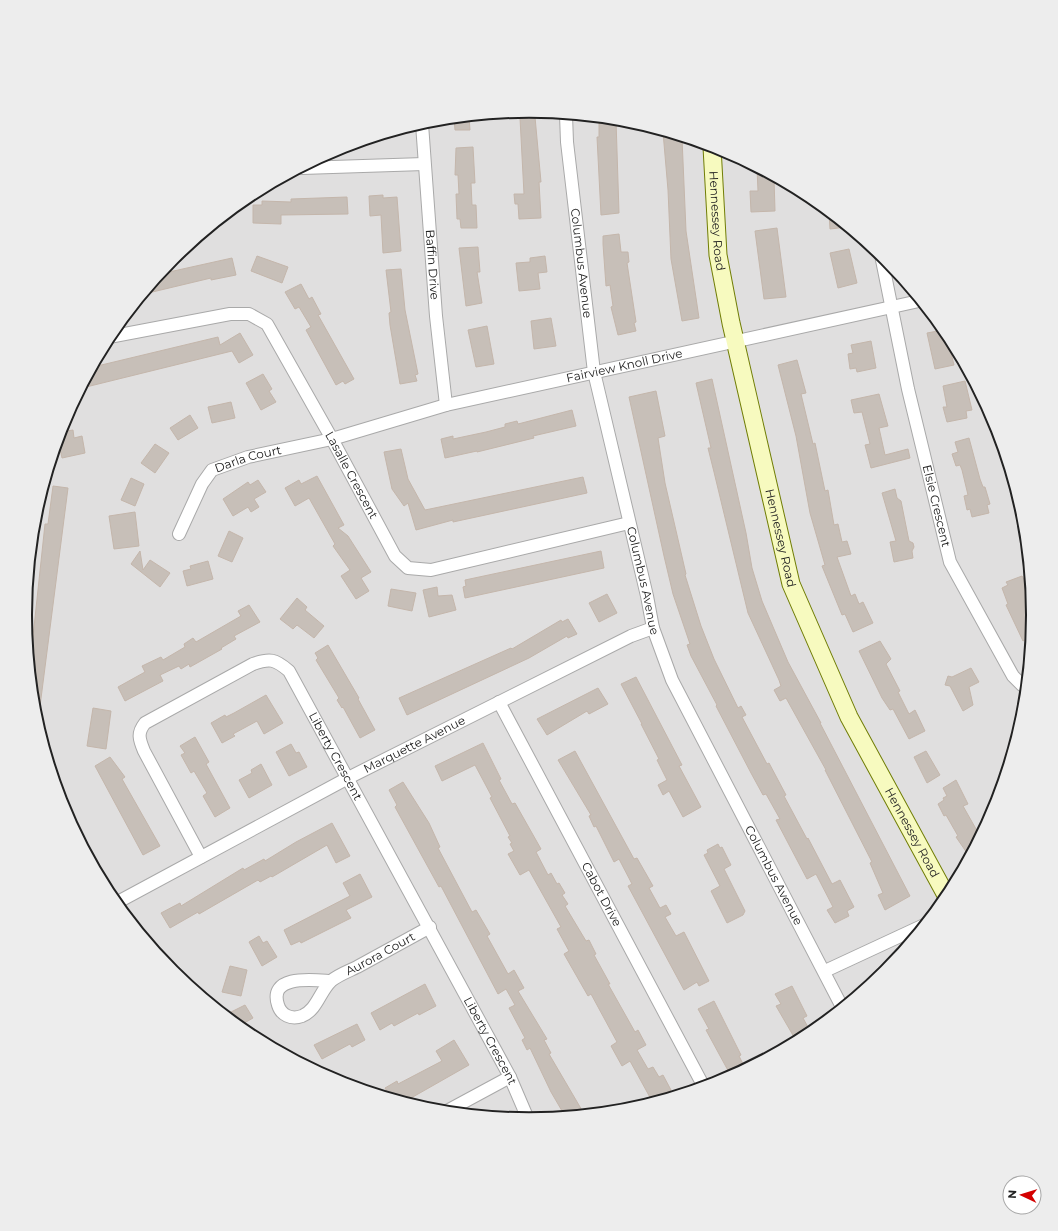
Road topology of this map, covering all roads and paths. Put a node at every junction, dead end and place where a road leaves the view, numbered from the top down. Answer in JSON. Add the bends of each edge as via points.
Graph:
{"nodes":[{"id":1,"x":566,"y":120,"type":"edge"},
{"id":2,"x":422,"y":130,"type":"edge"},
{"id":3,"x":712,"y":154,"type":"edge"},
{"id":4,"x":424,"y":164,"type":"junction"},
{"id":5,"x":314,"y":168,"type":"edge"},
{"id":6,"x":883,"y":267,"type":"edge"},
{"id":7,"x":914,"y":302,"type":"edge"},
{"id":8,"x":890,"y":307,"type":"junction"},
{"id":9,"x":120,"y":334,"type":"edge"},
{"id":10,"x":735,"y":341,"type":"junction"},
{"id":11,"x":594,"y":372,"type":"junction"},
{"id":12,"x":446,"y":405,"type":"junction"},
{"id":13,"x":332,"y":438,"type":"junction"},
{"id":14,"x":629,"y":522,"type":"junction"},
{"id":15,"x":179,"y":534,"type":"dead end"},
{"id":16,"x":653,"y":628,"type":"junction"},
{"id":17,"x":1021,"y":684,"type":"edge"},
{"id":18,"x":499,"y":702,"type":"junction"},
{"id":19,"x":348,"y":778,"type":"junction"},
{"id":20,"x":201,"y":856,"type":"junction"},
{"id":21,"x":943,"y":891,"type":"edge"},
{"id":22,"x":122,"y":900,"type":"edge"},
{"id":23,"x":430,"y":927,"type":"junction"},
{"id":24,"x":913,"y":930,"type":"edge"},
{"id":25,"x":825,"y":971,"type":"junction"},
{"id":26,"x":330,"y":981,"type":"dead end"},
{"id":27,"x":840,"y":1003,"type":"edge"},
{"id":28,"x":510,"y":1077,"type":"junction"},
{"id":29,"x":701,"y":1082,"type":"edge"},
{"id":30,"x":455,"y":1107,"type":"edge"},
{"id":31,"x":525,"y":1112,"type":"edge"}],
"edges":[{"from":1,"to":11,"type":"street","name":"Columbus Avenue"},
{"from":2,"to":4,"type":"street","name":"Baffin Drive"},
{"from":3,"to":10,"type":"street","name":"Hennessey Road","via":[[718,255]]},
{"from":4,"to":5,"type":"street"},
{"from":4,"to":12,"type":"street","name":"Baffin Drive"},
{"from":6,"to":8,"type":"street","name":"Elsie Crescent"},
{"from":7,"to":8,"type":"street","name":"Fairview Knoll Drive"},
{"from":8,"to":10,"type":"street","name":"Fairview Knoll Drive"},
{"from":8,"to":17,"type":"street","name":"Elsie Crescent","via":[[950,562],[1013,676]]},
{"from":9,"to":13,"type":"street","name":"Lasalle Crescent","via":[[230,314],[249,314],[267,324]]},
{"from":10,"to":11,"type":"street","name":"Fairview Knoll Drive"},
{"from":10,"to":21,"type":"street","name":"Hennessey Road","via":[[791,584],[849,717]]},
{"from":11,"to":12,"type":"street","name":"Fairview Knoll Drive"},
{"from":11,"to":14,"type":"street","name":"Columbus Avenue"},
{"from":12,"to":13,"type":"street","name":"Fairview Knoll Drive"},
{"from":13,"to":14,"type":"street","name":"Lasalle Crescent","via":[[395,556],[408,568],[431,570]]},
{"from":13,"to":15,"type":"street","name":"Darla Court","via":[[248,457],[212,470],[202,484]]},
{"from":14,"to":16,"type":"street","name":"Columbus Avenue"},
{"from":16,"to":18,"type":"street","name":"Marquette Avenue","via":[[631,636]]},
{"from":16,"to":25,"type":"street","name":"Columbus Avenue","via":[[672,680]]},
{"from":18,"to":19,"type":"street","name":"Marquette Avenue"},
{"from":18,"to":29,"type":"street","name":"Cabot Drive"},
{"from":19,"to":20,"type":"street","name":"Marquette Avenue"},
{"from":19,"to":20,"type":"street","name":"Liberty Crescent","via":[[289,671],[279,663],[267,659],[219,682],[145,723],[140,730],[141,745]]},
{"from":19,"to":23,"type":"street","name":"Liberty Crescent"},
{"from":20,"to":22,"type":"street","name":"Marquette Avenue"},
{"from":23,"to":26,"type":"street","name":"Aurora Court"},
{"from":23,"to":28,"type":"street","name":"Liberty Crescent"},
{"from":24,"to":25,"type":"street"},
{"from":25,"to":27,"type":"street","name":"Columbus Avenue"},
{"from":28,"to":30,"type":"street"},
{"from":28,"to":31,"type":"street","name":"Liberty Crescent"}]}
